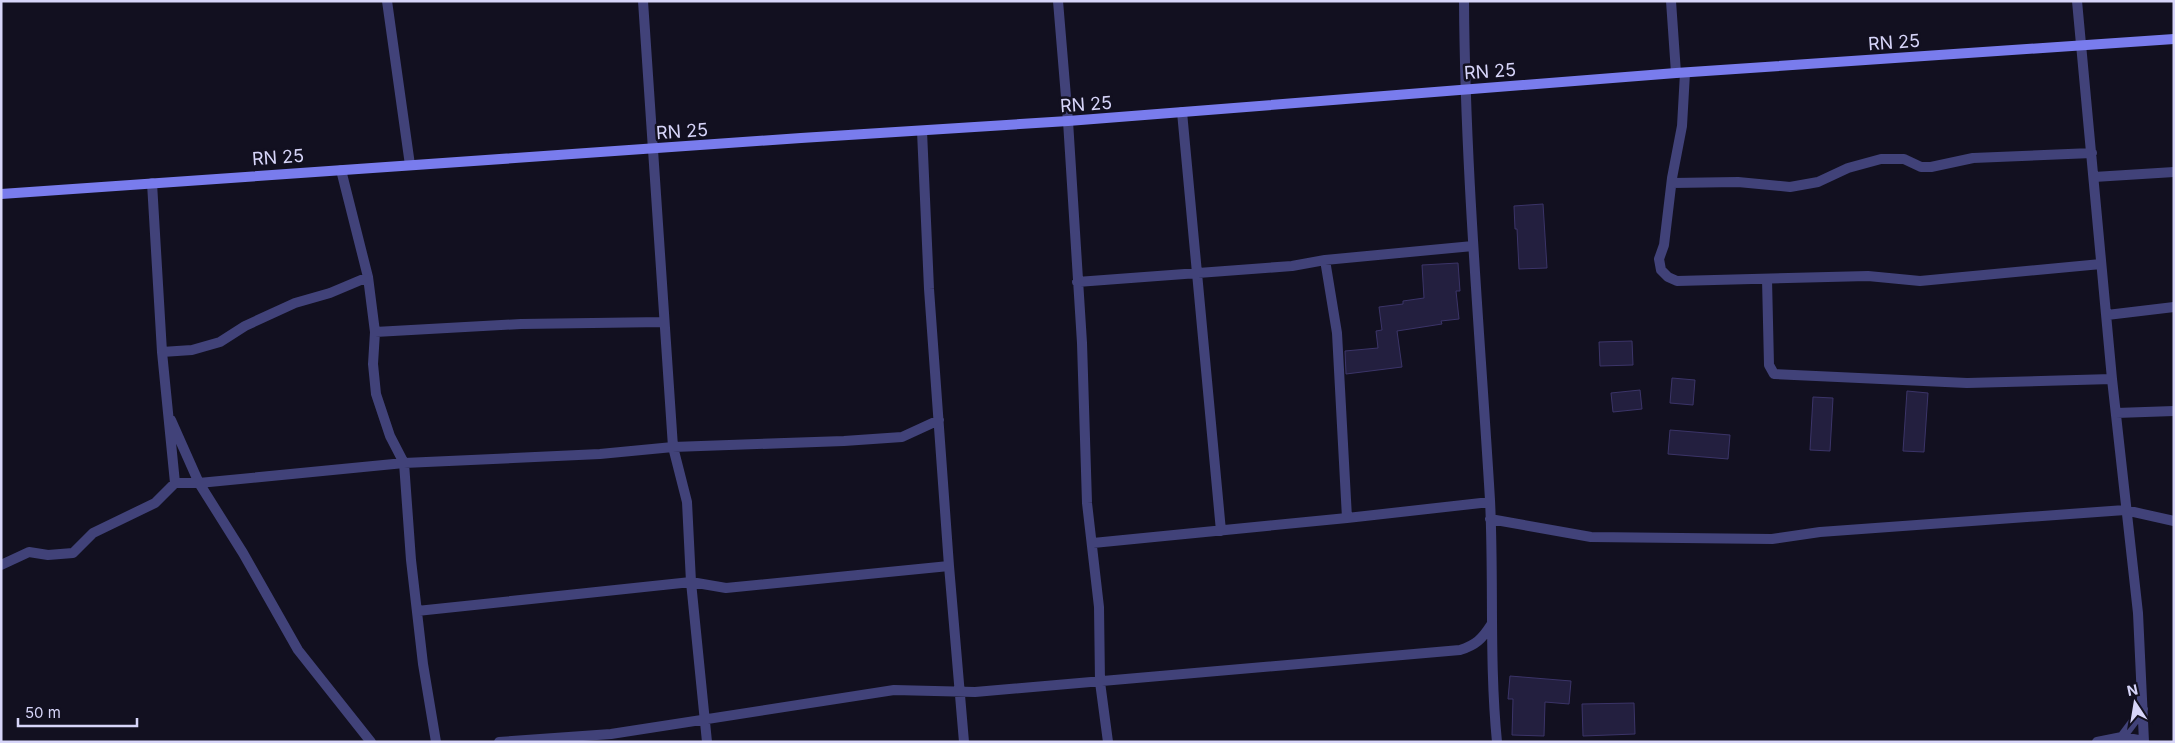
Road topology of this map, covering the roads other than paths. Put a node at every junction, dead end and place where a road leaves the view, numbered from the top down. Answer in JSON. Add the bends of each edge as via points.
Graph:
{"nodes":[{"id":1,"x":387,"y":1,"type":"edge"},
{"id":2,"x":643,"y":1,"type":"edge"},
{"id":3,"x":1058,"y":1,"type":"edge"},
{"id":4,"x":1464,"y":1,"type":"edge"},
{"id":5,"x":1671,"y":1,"type":"edge"},
{"id":6,"x":2077,"y":1,"type":"edge"},
{"id":7,"x":2174,"y":39,"type":"edge"},
{"id":8,"x":2081,"y":46,"type":"junction"},
{"id":9,"x":1681,"y":73,"type":"junction"},
{"id":10,"x":1465,"y":90,"type":"junction"},
{"id":11,"x":1182,"y":112,"type":"junction"},
{"id":12,"x":1068,"y":122,"type":"junction"},
{"id":13,"x":922,"y":131,"type":"junction"},
{"id":14,"x":654,"y":149,"type":"junction"},
{"id":15,"x":2092,"y":153,"type":"junction"},
{"id":16,"x":410,"y":165,"type":"junction"},
{"id":17,"x":341,"y":170,"type":"junction"},
{"id":18,"x":2174,"y":172,"type":"edge"},
{"id":19,"x":2094,"y":177,"type":"junction"},
{"id":20,"x":152,"y":183,"type":"junction"},
{"id":21,"x":1672,"y":183,"type":"junction"},
{"id":22,"x":1,"y":194,"type":"edge"},
{"id":23,"x":1473,"y":246,"type":"junction"},
{"id":24,"x":1325,"y":260,"type":"junction"},
{"id":25,"x":2101,"y":264,"type":"junction"},
{"id":26,"x":1197,"y":273,"type":"junction"},
{"id":27,"x":368,"y":277,"type":"junction"},
{"id":28,"x":1767,"y":279,"type":"junction"},
{"id":29,"x":1078,"y":282,"type":"junction"},
{"id":30,"x":2174,"y":307,"type":"edge"},
{"id":31,"x":2107,"y":315,"type":"junction"},
{"id":32,"x":664,"y":322,"type":"junction"},
{"id":33,"x":375,"y":332,"type":"junction"},
{"id":34,"x":162,"y":352,"type":"junction"},
{"id":35,"x":2112,"y":379,"type":"junction"},
{"id":36,"x":167,"y":410,"type":"junction"},
{"id":37,"x":2174,"y":411,"type":"edge"},
{"id":38,"x":2116,"y":413,"type":"junction"},
{"id":39,"x":939,"y":420,"type":"junction"},
{"id":40,"x":673,"y":447,"type":"junction"},
{"id":41,"x":404,"y":464,"type":"junction"},
{"id":42,"x":174,"y":483,"type":"junction"},
{"id":43,"x":199,"y":483,"type":"junction"},
{"id":44,"x":1490,"y":502,"type":"junction"},
{"id":45,"x":2125,"y":510,"type":"junction"},
{"id":46,"x":1347,"y":518,"type":"junction"},
{"id":47,"x":1490,"y":519,"type":"junction"},
{"id":48,"x":2174,"y":521,"type":"edge"},
{"id":49,"x":1221,"y":531,"type":"junction"},
{"id":50,"x":1093,"y":543,"type":"junction"},
{"id":51,"x":1,"y":565,"type":"edge"},
{"id":52,"x":949,"y":566,"type":"junction"},
{"id":53,"x":691,"y":582,"type":"junction"},
{"id":54,"x":417,"y":611,"type":"junction"},
{"id":55,"x":1491,"y":625,"type":"junction"},
{"id":56,"x":1100,"y":682,"type":"junction"},
{"id":57,"x":959,"y":692,"type":"junction"},
{"id":58,"x":2143,"y":709,"type":"junction"},
{"id":59,"x":705,"y":719,"type":"junction"},
{"id":60,"x":2122,"y":737,"type":"junction"},
{"id":61,"x":2144,"y":741,"type":"edge"},
{"id":62,"x":370,"y":742,"type":"edge"},
{"id":63,"x":436,"y":742,"type":"edge"},
{"id":64,"x":499,"y":742,"type":"edge"},
{"id":65,"x":707,"y":742,"type":"edge"},
{"id":66,"x":964,"y":742,"type":"edge"},
{"id":67,"x":1108,"y":742,"type":"edge"},
{"id":68,"x":1497,"y":742,"type":"edge"},
{"id":69,"x":2097,"y":742,"type":"edge"}],
"edges":[{"from":1,"to":16,"type":"street"},
{"from":2,"to":14,"type":"street"},
{"from":3,"to":12,"type":"street"},
{"from":4,"to":10,"type":"street"},
{"from":5,"to":9,"type":"street"},
{"from":6,"to":8,"type":"street"},
{"from":7,"to":8,"type":"main road","name":"RN 25","number":"RN 25"},
{"from":8,"to":9,"type":"main road","name":"RN 25","number":"RN 25"},
{"from":8,"to":15,"type":"street"},
{"from":9,"to":10,"type":"main road","name":"RN 25","number":"RN 25"},
{"from":9,"to":21,"type":"street","via":[[1682,126]]},
{"from":10,"to":11,"type":"main road","name":"RN 25","number":"RN 25"},
{"from":10,"to":23,"type":"street"},
{"from":11,"to":12,"type":"main road","name":"RN 25","number":"RN 25"},
{"from":11,"to":26,"type":"street"},
{"from":12,"to":13,"type":"main road","name":"RN 25","number":"RN 25"},
{"from":12,"to":29,"type":"street"},
{"from":13,"to":14,"type":"main road","name":"RN 25","number":"RN 25"},
{"from":13,"to":39,"type":"street"},
{"from":14,"to":16,"type":"main road","name":"RN 25","number":"RN 25"},
{"from":14,"to":32,"type":"street"},
{"from":15,"to":19,"type":"street"},
{"from":15,"to":21,"type":"street","via":[[1973,158],[1931,167],[1921,167],[1904,159],[1882,159],[1855,165],[1818,182],[1790,187],[1738,182]]},
{"from":16,"to":17,"type":"main road","name":"RN 25","number":"RN 25"},
{"from":17,"to":20,"type":"main road","name":"RN 25","number":"RN 25"},
{"from":17,"to":27,"type":"street"},
{"from":18,"to":19,"type":"street"},
{"from":19,"to":25,"type":"street"},
{"from":20,"to":22,"type":"main road","name":"RN 25","number":"RN 25"},
{"from":20,"to":34,"type":"street"},
{"from":21,"to":28,"type":"street","via":[[1664,245],[1659,259],[1668,277],[1677,280]]},
{"from":23,"to":24,"type":"street"},
{"from":23,"to":44,"type":"street"},
{"from":24,"to":26,"type":"street","via":[[1292,266]]},
{"from":24,"to":46,"type":"street","via":[[1337,333]]},
{"from":25,"to":28,"type":"street","via":[[1920,281],[1868,276]]},
{"from":25,"to":31,"type":"street"},
{"from":26,"to":29,"type":"street"},
{"from":26,"to":49,"type":"street"},
{"from":27,"to":33,"type":"street"},
{"from":27,"to":34,"type":"street","via":[[295,303],[245,326],[220,342],[192,350]]},
{"from":28,"to":35,"type":"street","via":[[1769,366],[1774,374],[1967,383]]},
{"from":29,"to":50,"type":"street","via":[[1087,503]]},
{"from":30,"to":31,"type":"street"},
{"from":31,"to":35,"type":"street"},
{"from":32,"to":33,"type":"street","via":[[522,324]]},
{"from":32,"to":40,"type":"street"},
{"from":33,"to":41,"type":"street","via":[[373,364],[376,394],[390,436]]},
{"from":34,"to":36,"type":"street"},
{"from":35,"to":38,"type":"street"},
{"from":36,"to":42,"type":"street"},
{"from":36,"to":43,"type":"street"},
{"from":37,"to":38,"type":"street"},
{"from":38,"to":45,"type":"street"},
{"from":39,"to":40,"type":"street","via":[[902,436]]},
{"from":39,"to":52,"type":"street"},
{"from":40,"to":41,"type":"street"},
{"from":40,"to":53,"type":"street","via":[[687,502]]},
{"from":41,"to":43,"type":"street"},
{"from":41,"to":54,"type":"street"},
{"from":42,"to":43,"type":"street"},
{"from":42,"to":51,"type":"street","via":[[155,503],[93,533],[73,553],[48,555],[29,552]]},
{"from":43,"to":62,"type":"street","via":[[298,650]]},
{"from":44,"to":46,"type":"street"},
{"from":44,"to":47,"type":"street"},
{"from":45,"to":47,"type":"street","via":[[1772,539],[1592,537]]},
{"from":45,"to":48,"type":"street"},
{"from":45,"to":58,"type":"street","via":[[2138,613]]},
{"from":46,"to":49,"type":"street"},
{"from":47,"to":55,"type":"street"},
{"from":49,"to":50,"type":"street"},
{"from":50,"to":56,"type":"street","via":[[1099,608]]},
{"from":52,"to":53,"type":"street","via":[[726,588]]},
{"from":52,"to":57,"type":"street"},
{"from":53,"to":54,"type":"street"},
{"from":53,"to":59,"type":"street"},
{"from":54,"to":63,"type":"street"},
{"from":55,"to":56,"type":"street","via":[[1474,646],[1460,650]]},
{"from":55,"to":68,"type":"street"},
{"from":56,"to":57,"type":"street"},
{"from":56,"to":67,"type":"street"},
{"from":57,"to":59,"type":"street","via":[[894,690]]},
{"from":57,"to":66,"type":"street"},
{"from":58,"to":60,"type":"street"},
{"from":58,"to":61,"type":"street"},
{"from":59,"to":64,"type":"street","via":[[611,734]]},
{"from":59,"to":65,"type":"street"},
{"from":60,"to":61,"type":"street"},
{"from":60,"to":69,"type":"street"}]}
